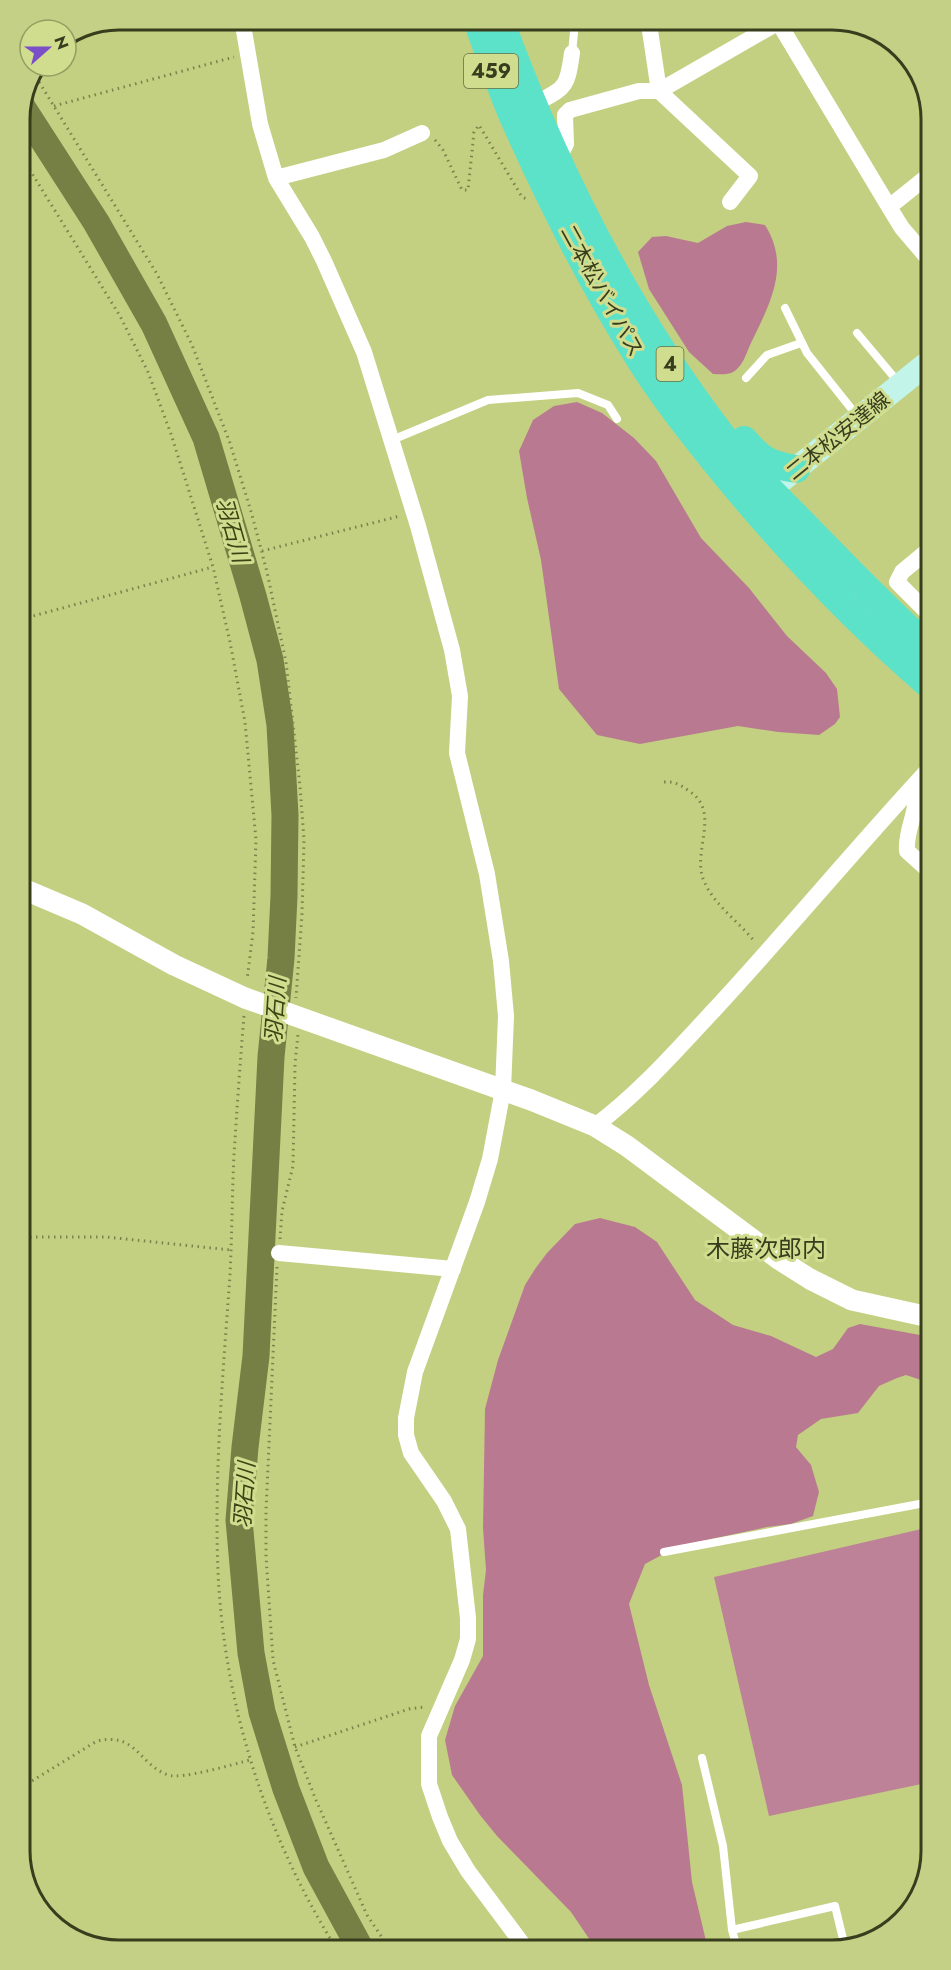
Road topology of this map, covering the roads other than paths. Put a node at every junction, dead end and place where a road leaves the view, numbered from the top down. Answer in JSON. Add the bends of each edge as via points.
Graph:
{"nodes":[{"id":1,"x":244,"y":30,"type":"edge"},
{"id":2,"x":471,"y":30,"type":"edge"},
{"id":3,"x":482,"y":30,"type":"edge"},
{"id":4,"x":503,"y":30,"type":"edge"},
{"id":5,"x":573,"y":30,"type":"edge"},
{"id":6,"x":650,"y":30,"type":"edge"},
{"id":7,"x":763,"y":30,"type":"edge"},
{"id":8,"x":783,"y":30,"type":"edge"},
{"id":9,"x":572,"y":53,"type":"joint"},
{"id":10,"x":659,"y":91,"type":"junction"},
{"id":11,"x":523,"y":112,"type":"junction"},
{"id":12,"x":422,"y":133,"type":"road end"},
{"id":13,"x":557,"y":161,"type":"junction"},
{"id":14,"x":276,"y":178,"type":"junction"},
{"id":15,"x":921,"y":182,"type":"edge"},
{"id":16,"x":730,"y":202,"type":"dead end"},
{"id":17,"x":889,"y":207,"type":"junction"},
{"id":18,"x":921,"y":250,"type":"edge"},
{"id":19,"x":785,"y":308,"type":"dead end"},
{"id":20,"x":641,"y":317,"type":"junction"},
{"id":21,"x":857,"y":333,"type":"dead end"},
{"id":22,"x":801,"y":343,"type":"junction"},
{"id":23,"x":921,"y":368,"type":"edge"},
{"id":24,"x":746,"y":378,"type":"dead end"},
{"id":25,"x":901,"y":385,"type":"junction"},
{"id":26,"x":617,"y":419,"type":"dead end"},
{"id":27,"x":860,"y":420,"type":"junction"},
{"id":28,"x":392,"y":440,"type":"junction"},
{"id":29,"x":796,"y":469,"type":"junction"},
{"id":30,"x":761,"y":498,"type":"junction"},
{"id":31,"x":921,"y":556,"type":"edge"},
{"id":32,"x":921,"y":606,"type":"edge"},
{"id":33,"x":921,"y":641,"type":"edge"},
{"id":34,"x":921,"y":678,"type":"edge"},
{"id":35,"x":921,"y":777,"type":"edge"},
{"id":36,"x":914,"y":785,"type":"junction"},
{"id":37,"x":921,"y":863,"type":"edge"},
{"id":38,"x":30,"y":892,"type":"edge"},
{"id":39,"x":503,"y":1090,"type":"junction"},
{"id":40,"x":595,"y":1126,"type":"junction"},
{"id":41,"x":279,"y":1253,"type":"road end"},
{"id":42,"x":453,"y":1269,"type":"junction"},
{"id":43,"x":921,"y":1315,"type":"edge"},
{"id":44,"x":921,"y":1504,"type":"edge"},
{"id":45,"x":664,"y":1552,"type":"dead end"},
{"id":46,"x":702,"y":1758,"type":"dead end"},
{"id":47,"x":732,"y":1930,"type":"junction"},
{"id":48,"x":843,"y":1939,"type":"edge"},
{"id":49,"x":520,"y":1940,"type":"edge"},
{"id":50,"x":735,"y":1940,"type":"edge"}],
"edges":[{"from":1,"to":14,"type":"street","via":[[260,124]]},
{"from":2,"to":11,"type":"highway","number":"459"},
{"from":3,"to":11,"type":"highway","name":"二本松バイパス","number":"4"},
{"from":4,"to":11,"type":"highway","name":"二本松バイパス","number":"4"},
{"from":5,"to":9,"type":"lane"},
{"from":6,"to":10,"type":"street"},
{"from":7,"to":10,"type":"street"},
{"from":8,"to":17,"type":"street"},
{"from":9,"to":11,"type":"street","via":[[567,82]]},
{"from":10,"to":13,"type":"street","via":[[639,92],[570,110],[565,115],[566,144]]},
{"from":10,"to":16,"type":"street","via":[[750,176]]},
{"from":11,"to":13,"type":"highway","name":"二本松バイパス","number":"4"},
{"from":11,"to":30,"type":"highway","name":"二本松バイパス","number":"4","via":[[558,212],[638,358],[673,409]]},
{"from":12,"to":14,"type":"street","via":[[384,150]]},
{"from":13,"to":20,"type":"highway","name":"二本松バイパス","number":"4"},
{"from":14,"to":28,"type":"street","via":[[324,261],[364,352]]},
{"from":15,"to":17,"type":"street"},
{"from":17,"to":18,"type":"street"},
{"from":19,"to":22,"type":"lane"},
{"from":20,"to":29,"type":"highway","via":[[661,334],[757,455]]},
{"from":20,"to":30,"type":"highway","name":"二本松バイパス","number":"4"},
{"from":21,"to":25,"type":"lane"},
{"from":22,"to":24,"type":"lane","via":[[767,355]]},
{"from":22,"to":27,"type":"lane"},
{"from":23,"to":25,"type":"main road","name":"二本松安達線"},
{"from":25,"to":27,"type":"main road","name":"二本松安達線"},
{"from":26,"to":28,"type":"lane","via":[[608,405],[578,393],[488,400]]},
{"from":27,"to":29,"type":"main road","name":"二本松安達線"},
{"from":28,"to":39,"type":"street","via":[[452,650],[460,696],[457,753],[486,874],[501,961],[506,1016]]},
{"from":29,"to":30,"type":"main road","name":"二本松安達線"},
{"from":30,"to":33,"type":"highway","name":"二本松バイパス","number":"4"},
{"from":30,"to":34,"type":"highway","name":"二本松バイパス","number":"4","via":[[808,570]]},
{"from":31,"to":32,"type":"street","via":[[902,572],[897,582]]},
{"from":35,"to":36,"type":"street"},
{"from":36,"to":37,"type":"street","via":[[917,797],[906,842],[908,851]]},
{"from":36,"to":40,"type":"street","via":[[765,955],[638,1091]]},
{"from":38,"to":39,"type":"street","via":[[82,914],[174,965],[247,999]]},
{"from":39,"to":40,"type":"street"},
{"from":39,"to":42,"type":"street","via":[[490,1159]]},
{"from":40,"to":43,"type":"street","via":[[817,1283],[852,1300]]},
{"from":41,"to":42,"type":"street"},
{"from":42,"to":49,"type":"street","via":[[415,1371],[406,1418],[411,1453],[458,1529],[468,1618],[462,1660],[429,1736],[429,1784],[450,1841]]},
{"from":44,"to":45,"type":"lane"},
{"from":46,"to":47,"type":"lane","via":[[723,1846]]},
{"from":47,"to":48,"type":"lane","via":[[835,1906]]},
{"from":47,"to":50,"type":"lane"}]}
